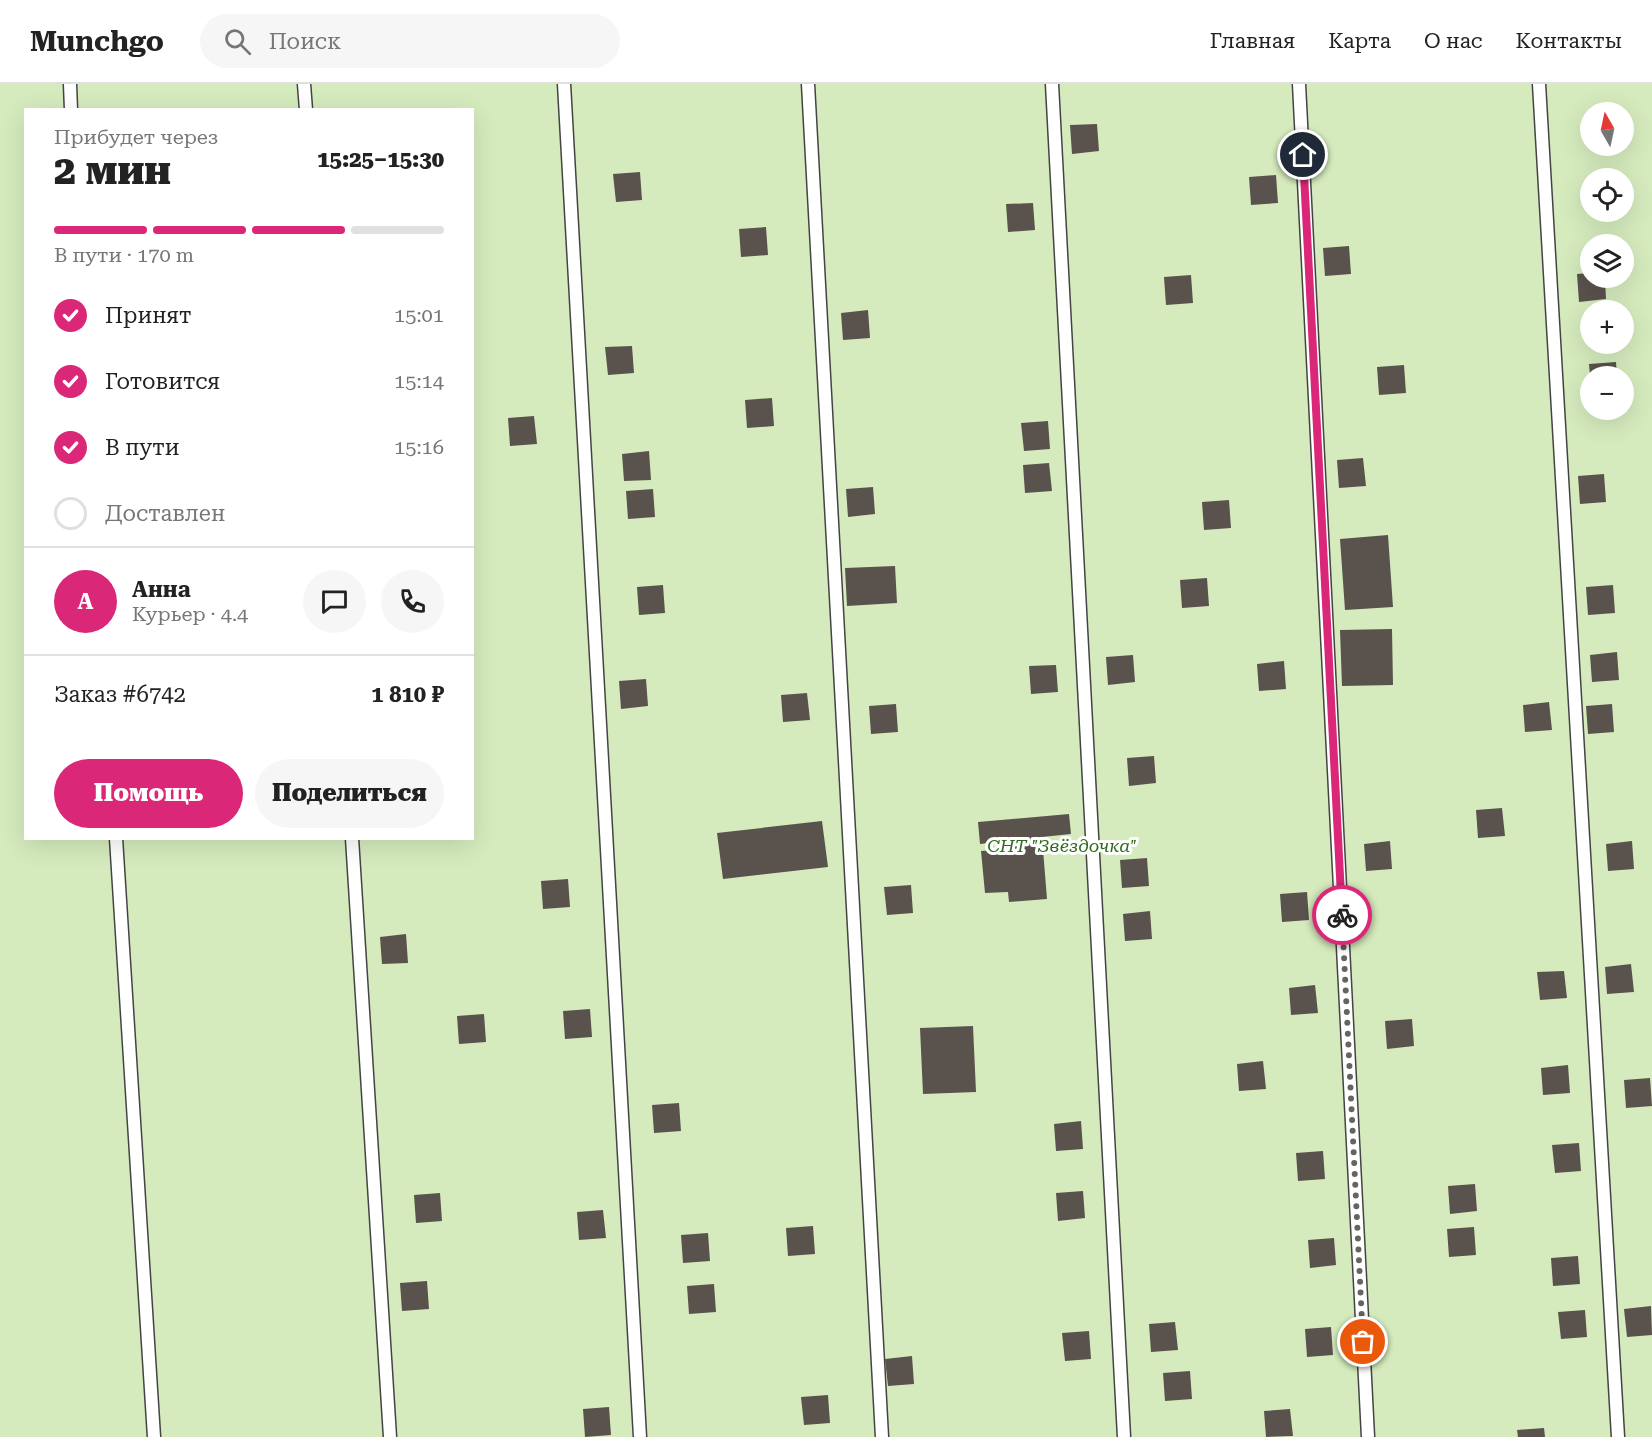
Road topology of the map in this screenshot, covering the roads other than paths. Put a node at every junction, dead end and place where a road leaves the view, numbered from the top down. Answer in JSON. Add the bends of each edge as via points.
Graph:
{"nodes":[{"id":1,"x":70,"y":84,"type":"edge"},
{"id":2,"x":304,"y":84,"type":"edge"},
{"id":3,"x":564,"y":84,"type":"edge"},
{"id":4,"x":808,"y":84,"type":"edge"},
{"id":5,"x":1052,"y":84,"type":"edge"},
{"id":6,"x":1299,"y":84,"type":"edge"},
{"id":7,"x":1539,"y":84,"type":"edge"},
{"id":8,"x":71,"y":108,"type":"edge"},
{"id":9,"x":306,"y":108,"type":"edge"},
{"id":10,"x":116,"y":840,"type":"edge"},
{"id":11,"x":352,"y":840,"type":"edge"},
{"id":12,"x":154,"y":1437,"type":"edge"},
{"id":13,"x":390,"y":1437,"type":"edge"},
{"id":14,"x":640,"y":1437,"type":"edge"},
{"id":15,"x":882,"y":1437,"type":"edge"},
{"id":16,"x":1124,"y":1437,"type":"edge"},
{"id":17,"x":1368,"y":1437,"type":"edge"},
{"id":18,"x":1618,"y":1437,"type":"edge"}],
"edges":[{"from":1,"to":8,"type":"lane"},
{"from":2,"to":9,"type":"lane"},
{"from":3,"to":14,"type":"lane"},
{"from":4,"to":15,"type":"lane"},
{"from":5,"to":16,"type":"lane"},
{"from":6,"to":17,"type":"lane"},
{"from":7,"to":18,"type":"lane"},
{"from":10,"to":12,"type":"lane"},
{"from":11,"to":13,"type":"lane"}]}
